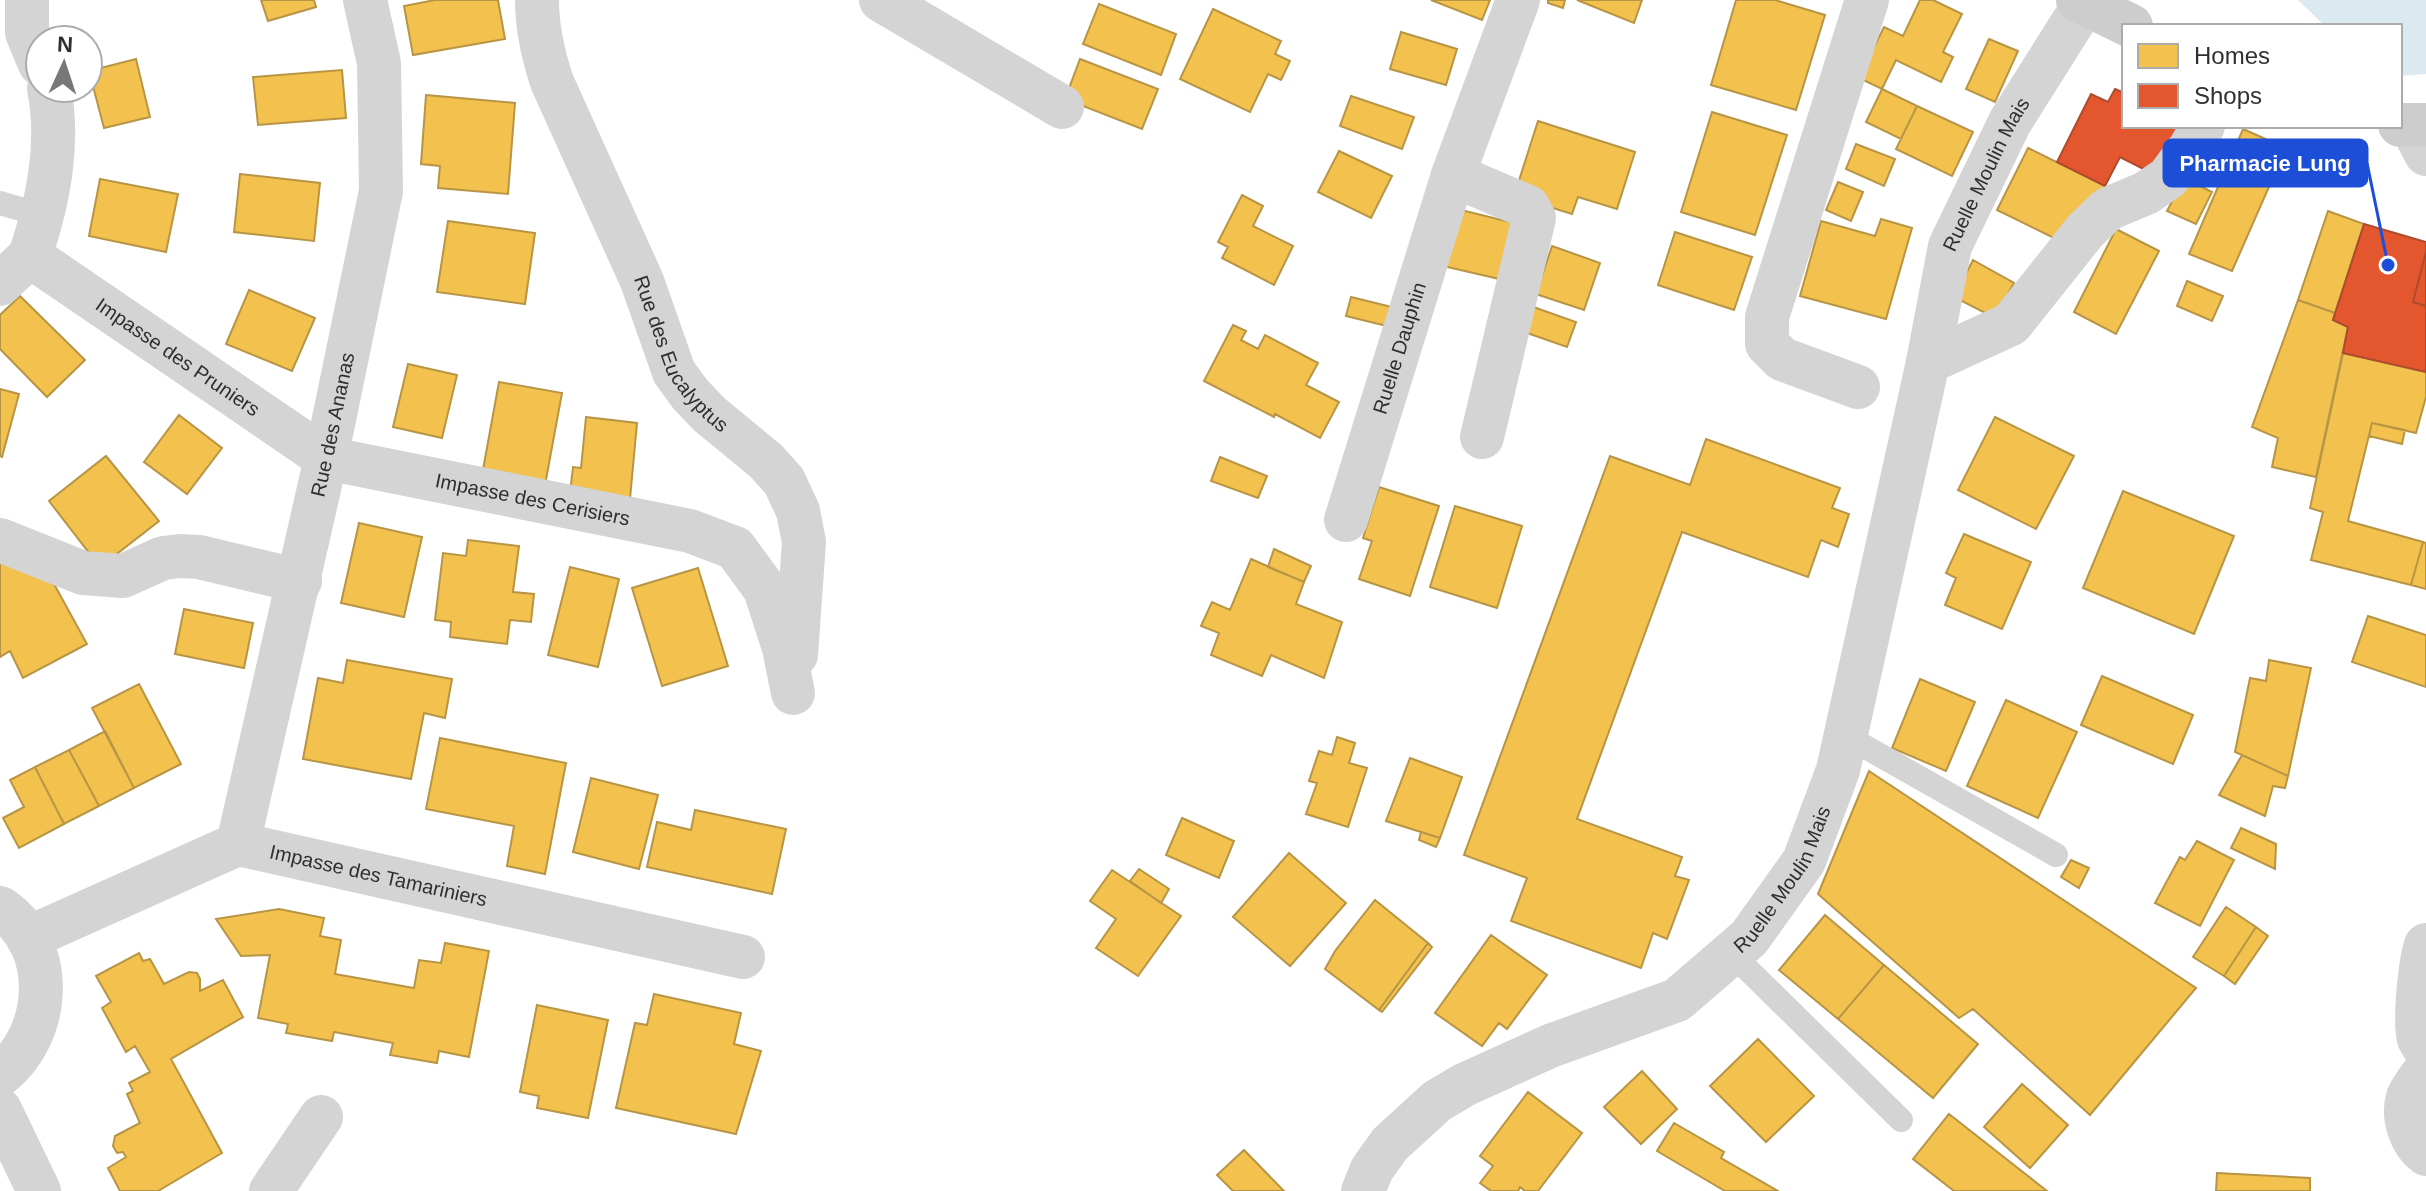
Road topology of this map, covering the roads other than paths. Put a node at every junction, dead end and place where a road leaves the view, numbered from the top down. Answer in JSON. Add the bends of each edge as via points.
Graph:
{"nodes":[{"id":1,"x":27,"y":0,"type":"edge"},
{"id":2,"x":365,"y":0,"type":"edge"},
{"id":3,"x":537,"y":0,"type":"edge"},
{"id":4,"x":881,"y":0,"type":"edge"},
{"id":5,"x":1518,"y":0,"type":"edge"},
{"id":6,"x":1867,"y":0,"type":"edge"},
{"id":7,"x":2082,"y":2,"type":"edge"},
{"id":8,"x":27,"y":24,"type":"edge"},
{"id":9,"x":2127,"y":24,"type":"edge"},
{"id":10,"x":52,"y":104,"type":"edge"},
{"id":11,"x":1062,"y":107,"type":"dead end"},
{"id":12,"x":2202,"y":128,"type":"edge"},
{"id":13,"x":1453,"y":175,"type":"junction"},
{"id":14,"x":0,"y":203,"type":"edge"},
{"id":15,"x":25,"y":252,"type":"edge"},
{"id":16,"x":1928,"y":362,"type":"junction"},
{"id":17,"x":1858,"y":387,"type":"dead end"},
{"id":18,"x":1482,"y":437,"type":"dead end"},
{"id":19,"x":326,"y":458,"type":"junction"},
{"id":20,"x":1346,"y":520,"type":"dead end"},
{"id":21,"x":0,"y":540,"type":"edge"},
{"id":22,"x":735,"y":548,"type":"joint"},
{"id":23,"x":300,"y":581,"type":"junction"},
{"id":24,"x":1846,"y":736,"type":"junction"},
{"id":25,"x":238,"y":844,"type":"junction"},
{"id":26,"x":2056,"y":855,"type":"dead end"},
{"id":27,"x":14,"y":923,"type":"edge"},
{"id":28,"x":2426,"y":945,"type":"edge"},
{"id":29,"x":1732,"y":954,"type":"junction"},
{"id":30,"x":743,"y":957,"type":"dead end"},
{"id":31,"x":2426,"y":1051,"type":"edge"},
{"id":32,"x":2426,"y":1070,"type":"edge"},
{"id":33,"x":0,"y":1075,"type":"edge"},
{"id":34,"x":0,"y":1110,"type":"edge"},
{"id":35,"x":321,"y":1117,"type":"dead end"},
{"id":36,"x":1901,"y":1120,"type":"dead end"},
{"id":37,"x":2426,"y":1154,"type":"edge"},
{"id":38,"x":39,"y":1191,"type":"edge"},
{"id":39,"x":271,"y":1191,"type":"edge"},
{"id":40,"x":1363,"y":1191,"type":"edge"}],
"edges":[{"from":1,"to":8,"type":"street"},
{"from":2,"to":19,"type":"street","name":"Rue des Ananas","via":[[379,63],[381,191]]},
{"from":3,"to":22,"type":"street","name":"Rue des Eucalyptus","via":[[552,82],[642,281],[674,372],[709,414],[784,481],[798,511],[804,542],[793,693],[765,589]]},
{"from":4,"to":11,"type":"street"},
{"from":5,"to":13,"type":"street","name":"Ruelle Dauphin"},
{"from":6,"to":17,"type":"street","via":[[1767,317],[1767,344],[1782,359]]},
{"from":7,"to":9,"type":"main road"},
{"from":7,"to":16,"type":"street","name":"Ruelle Moulin Mais","via":[[2010,122],[1950,246]]},
{"from":10,"to":15,"type":"street","via":[[54,141]]},
{"from":12,"to":16,"type":"street","via":[[2168,178],[2108,209],[2085,231],[2011,324]]},
{"from":13,"to":18,"type":"street","via":[[1528,207],[1534,218]]},
{"from":13,"to":20,"type":"street","name":"Ruelle Dauphin"},
{"from":14,"to":15,"type":"lane"},
{"from":15,"to":19,"type":"street","name":"Impasse des Pruniers"},
{"from":16,"to":24,"type":"street","name":"Ruelle Moulin Mais"},
{"from":19,"to":22,"type":"street","name":"Impasse des Cerisiers","via":[[690,531]]},
{"from":19,"to":23,"type":"street","name":"Rue des Ananas"},
{"from":21,"to":23,"type":"street","via":[[83,573],[123,576],[180,556]]},
{"from":23,"to":25,"type":"street","name":"Rue des Ananas"},
{"from":24,"to":26,"type":"lane"},
{"from":24,"to":29,"type":"street","name":"Ruelle Moulin Mais","via":[[1804,861]]},
{"from":25,"to":27,"type":"street"},
{"from":25,"to":30,"type":"street","name":"Impasse des Tamariniers"},
{"from":27,"to":33,"type":"street","via":[[40,970],[41,1003],[33,1035]]},
{"from":28,"to":31,"type":"street","via":[[2418,999],[2419,1038]]},
{"from":29,"to":36,"type":"lane"},
{"from":29,"to":40,"type":"street","name":"Ruelle Moulin Mais","via":[[1677,1000],[1550,1046],[1437,1101],[1390,1144]]},
{"from":32,"to":37,"type":"street","via":[[2409,1094],[2406,1109],[2409,1131]]},
{"from":34,"to":38,"type":"street"},
{"from":35,"to":39,"type":"street"}]}
